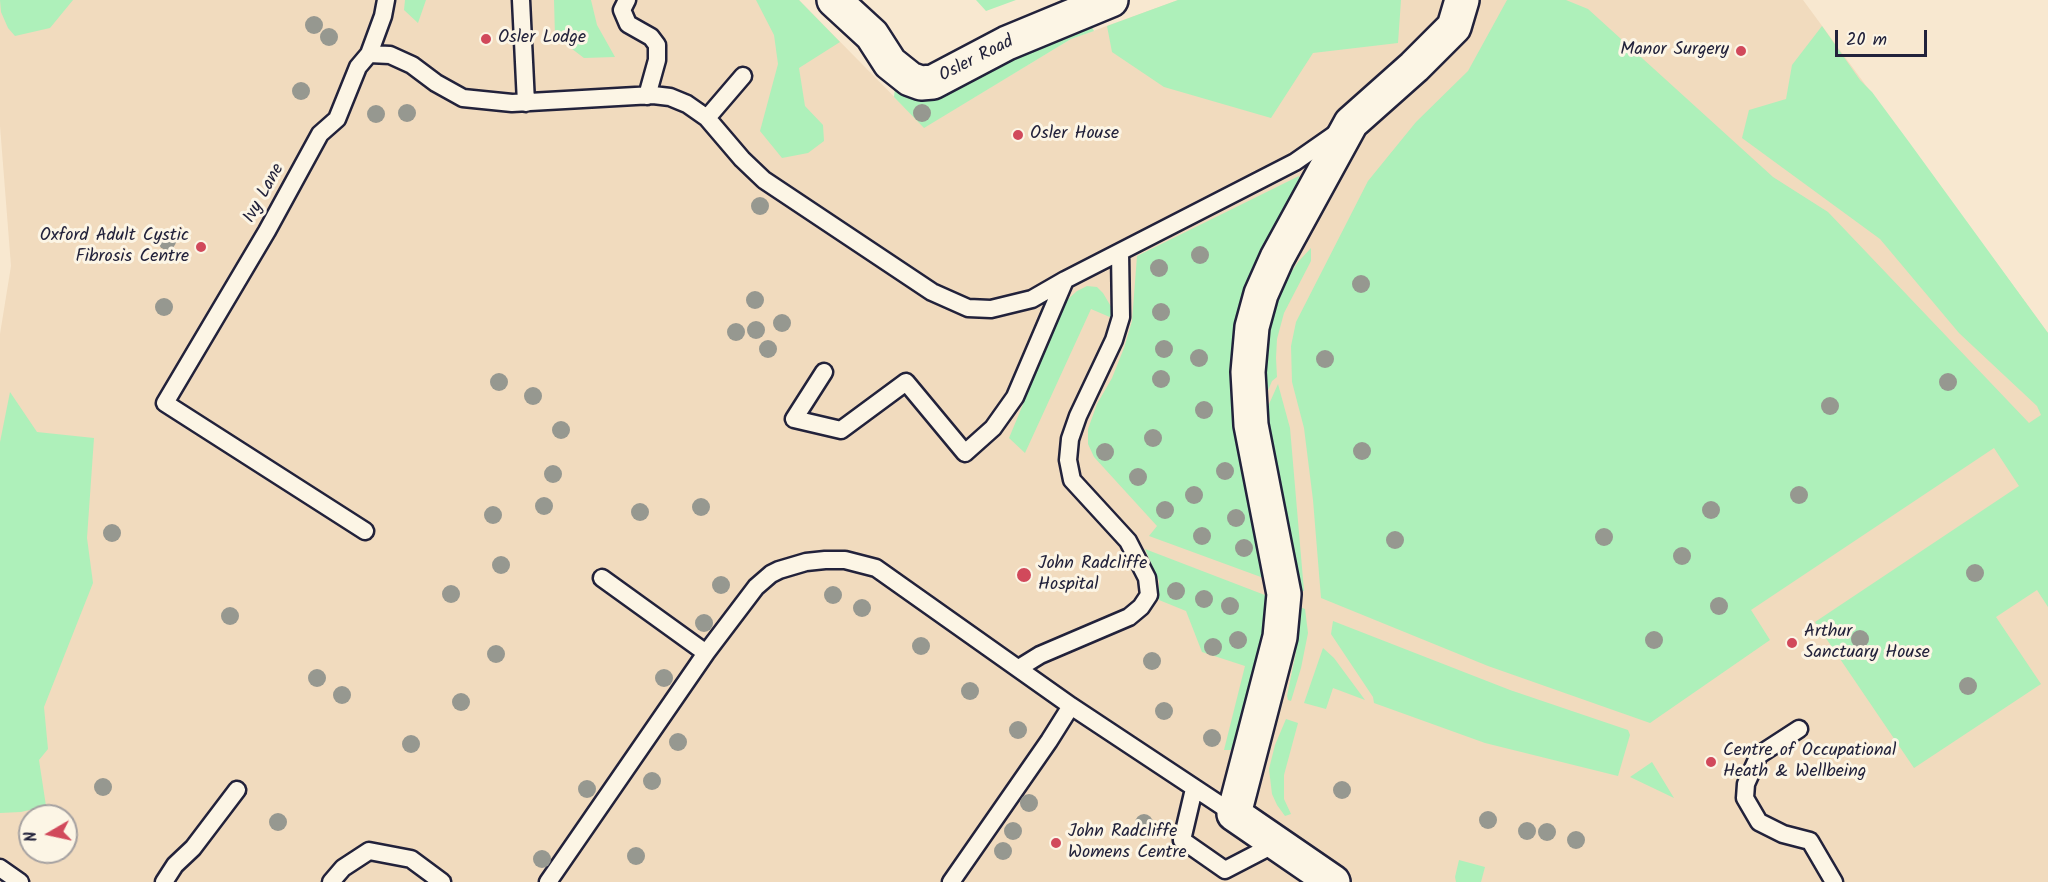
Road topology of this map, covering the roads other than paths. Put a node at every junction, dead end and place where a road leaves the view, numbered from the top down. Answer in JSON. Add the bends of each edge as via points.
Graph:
{"nodes":[{"id":1,"x":386,"y":0,"type":"edge"},
{"id":2,"x":521,"y":0,"type":"edge"},
{"id":3,"x":627,"y":0,"type":"edge"},
{"id":4,"x":834,"y":0,"type":"edge"},
{"id":5,"x":1111,"y":0,"type":"edge"},
{"id":6,"x":1462,"y":0,"type":"edge"},
{"id":7,"x":369,"y":54,"type":"junction"},
{"id":8,"x":743,"y":76,"type":"dead end"},
{"id":9,"x":647,"y":96,"type":"junction"},
{"id":10,"x":525,"y":103,"type":"junction"},
{"id":11,"x":707,"y":118,"type":"junction"},
{"id":12,"x":1351,"y":123,"type":"junction"},
{"id":13,"x":1120,"y":252,"type":"junction"},
{"id":14,"x":1065,"y":280,"type":"junction"},
{"id":15,"x":824,"y":372,"type":"dead end"},
{"id":16,"x":365,"y":531,"type":"dead end"},
{"id":17,"x":602,"y":579,"type":"dead end"},
{"id":18,"x":706,"y":653,"type":"junction"},
{"id":19,"x":1019,"y":668,"type":"junction"},
{"id":20,"x":1071,"y":706,"type":"junction"},
{"id":21,"x":1799,"y":729,"type":"dead end"},
{"id":22,"x":1194,"y":789,"type":"junction"},
{"id":23,"x":237,"y":790,"type":"dead end"},
{"id":24,"x":1234,"y":814,"type":"junction"},
{"id":25,"x":1277,"y":843,"type":"junction"},
{"id":26,"x":0,"y":868,"type":"edge"},
{"id":27,"x":20,"y":882,"type":"edge"},
{"id":28,"x":164,"y":882,"type":"edge"},
{"id":29,"x":331,"y":882,"type":"edge"},
{"id":30,"x":442,"y":882,"type":"edge"},
{"id":31,"x":548,"y":882,"type":"edge"},
{"id":32,"x":951,"y":882,"type":"edge"},
{"id":33,"x":1333,"y":882,"type":"edge"},
{"id":34,"x":1834,"y":882,"type":"edge"}],
"edges":[{"from":1,"to":7,"type":"lane","name":"Ivy Lane"},
{"from":2,"to":10,"type":"lane"},
{"from":3,"to":9,"type":"lane","via":[[622,10],[628,24],[657,45]]},
{"from":4,"to":5,"type":"street","name":"Osler Road","via":[[872,35],[890,63],[921,83],[933,82],[1007,43]]},
{"from":6,"to":12,"type":"street","via":[[1454,27]]},
{"from":7,"to":10,"type":"lane","via":[[390,56],[412,65],[463,98]]},
{"from":7,"to":16,"type":"lane","name":"Ivy Lane","via":[[358,67],[337,119],[320,134],[165,403]]},
{"from":8,"to":11,"type":"lane"},
{"from":9,"to":10,"type":"lane"},
{"from":9,"to":11,"type":"lane","via":[[670,97]]},
{"from":11,"to":14,"type":"lane","via":[[764,180],[874,255],[951,301],[968,308],[991,309],[1032,299]]},
{"from":12,"to":13,"type":"lane","via":[[1295,162]]},
{"from":12,"to":24,"type":"street","via":[[1277,258],[1252,327],[1248,372],[1251,425],[1284,594],[1281,637]]},
{"from":13,"to":14,"type":"lane"},
{"from":13,"to":19,"type":"lane","via":[[1121,318],[1078,416],[1068,460],[1072,480],[1128,541],[1148,578],[1149,595],[1129,617]]},
{"from":14,"to":15,"type":"lane","via":[[1015,396],[993,428],[964,453],[906,382],[841,430],[794,419]]},
{"from":17,"to":18,"type":"lane"},
{"from":18,"to":19,"type":"lane","via":[[756,587],[771,574],[806,562],[845,560],[876,568]]},
{"from":18,"to":31,"type":"lane"},
{"from":19,"to":20,"type":"lane"},
{"from":20,"to":22,"type":"lane"},
{"from":20,"to":32,"type":"lane"},
{"from":21,"to":34,"type":"lane","via":[[1759,755],[1746,784],[1745,798],[1759,822],[1810,841]]},
{"from":22,"to":24,"type":"lane"},
{"from":22,"to":25,"type":"lane","via":[[1182,840],[1225,870]]},
{"from":23,"to":28,"type":"lane"},
{"from":24,"to":25,"type":"street"},
{"from":25,"to":33,"type":"street"},
{"from":26,"to":27,"type":"lane"},
{"from":29,"to":30,"type":"lane","via":[[369,850],[411,859]]}]}
